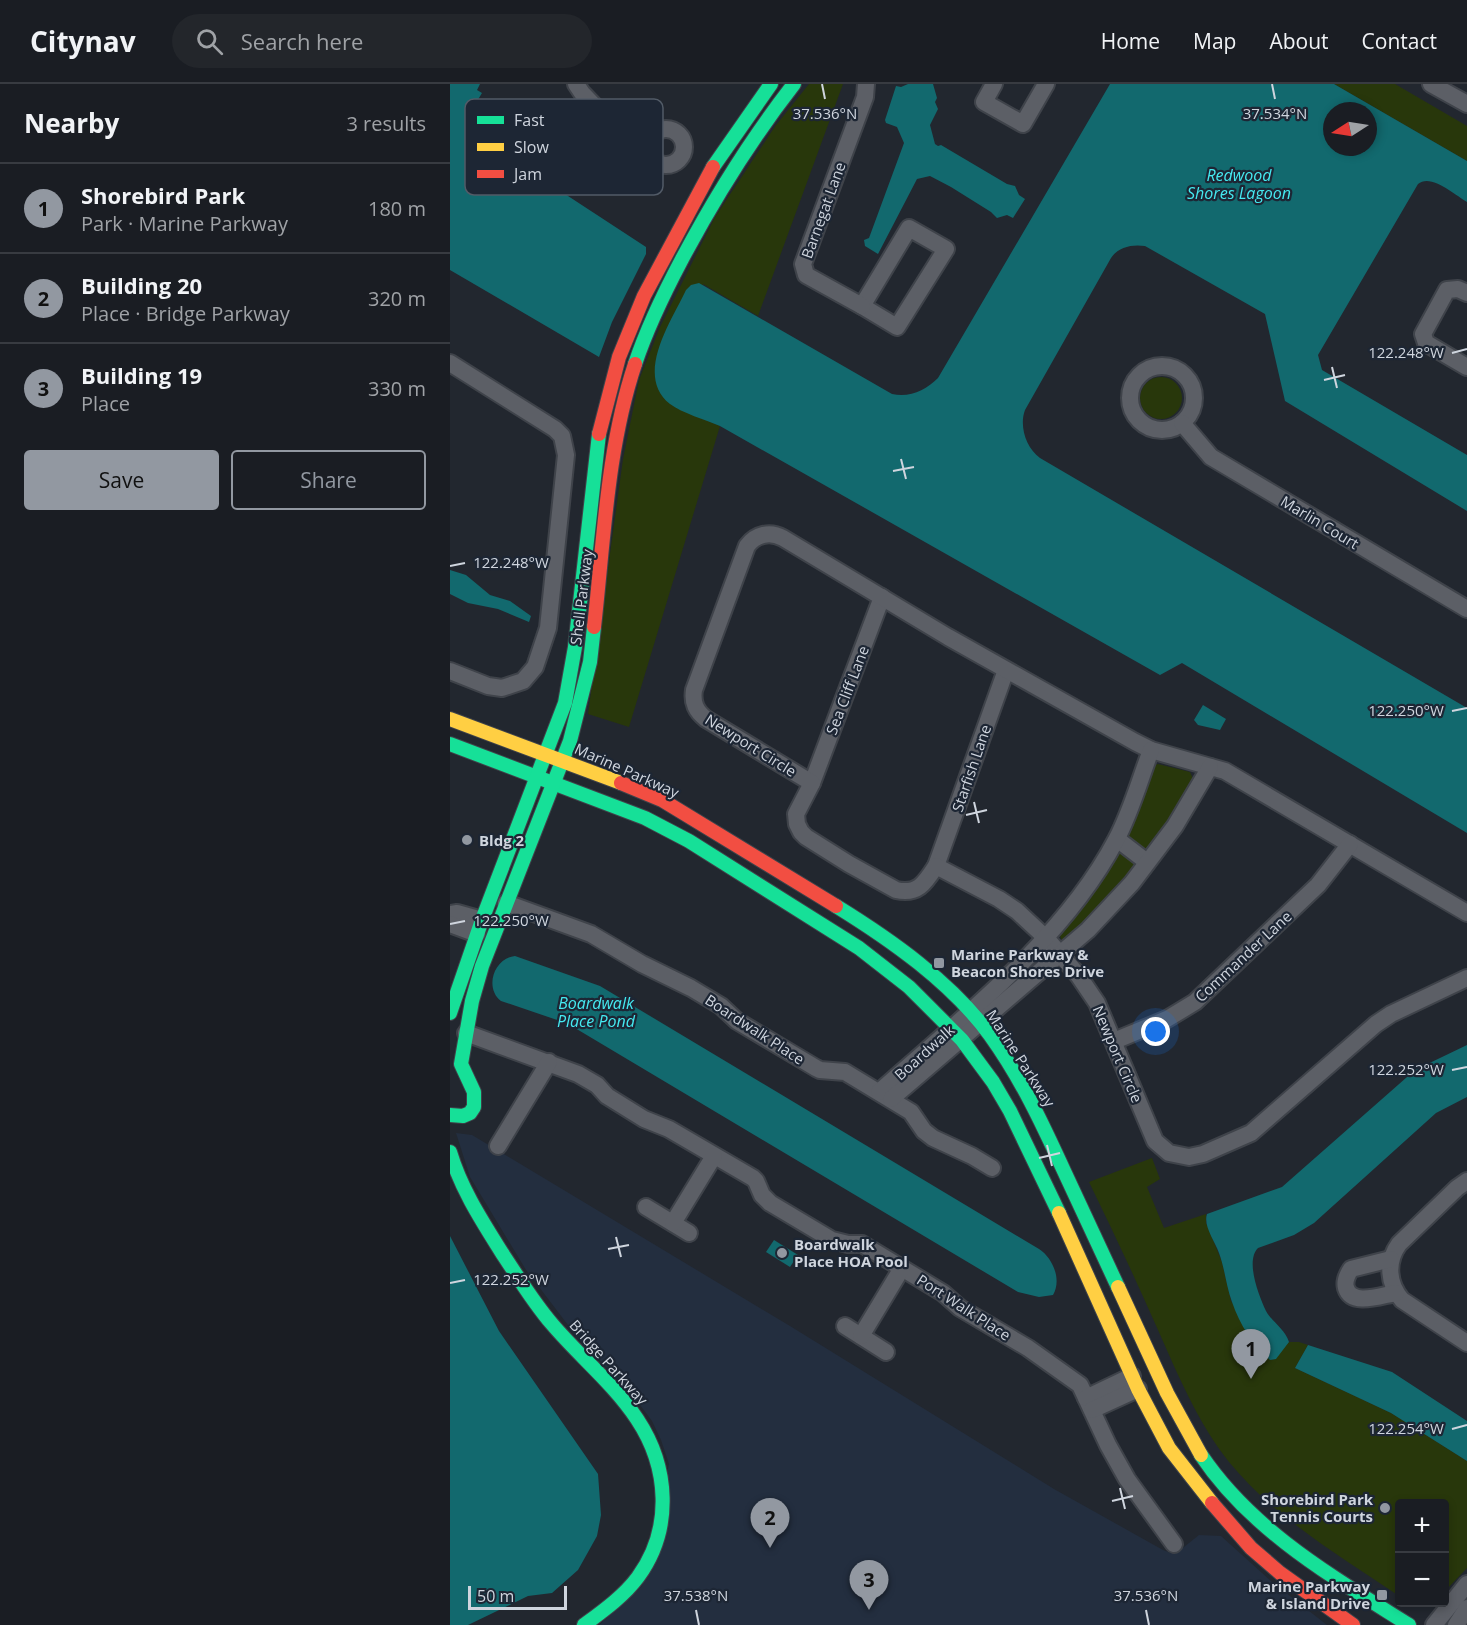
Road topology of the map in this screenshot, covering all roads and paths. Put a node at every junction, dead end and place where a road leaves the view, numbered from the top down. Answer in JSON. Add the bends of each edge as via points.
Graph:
{"nodes":[{"id":1,"x":576,"y":84,"type":"edge"},
{"id":2,"x":771,"y":84,"type":"edge"},
{"id":3,"x":794,"y":84,"type":"edge"},
{"id":4,"x":866,"y":84,"type":"edge"},
{"id":5,"x":994,"y":84,"type":"edge"},
{"id":6,"x":1046,"y":84,"type":"edge"},
{"id":7,"x":1431,"y":84,"type":"edge"},
{"id":8,"x":588,"y":99,"type":"edge"},
{"id":9,"x":1465,"y":100,"type":"edge"},
{"id":10,"x":1467,"y":293,"type":"edge"},
{"id":11,"x":862,"y":306,"type":"junction"},
{"id":12,"x":451,"y":365,"type":"edge"},
{"id":13,"x":1467,"y":367,"type":"edge"},
{"id":14,"x":1182,"y":423,"type":"dead end"},
{"id":15,"x":882,"y":597,"type":"junction"},
{"id":16,"x":1467,"y":609,"type":"edge"},
{"id":17,"x":1006,"y":670,"type":"junction"},
{"id":18,"x":450,"y":671,"type":"edge"},
{"id":19,"x":450,"y":719,"type":"edge"},
{"id":20,"x":450,"y":744,"type":"edge"},
{"id":21,"x":1151,"y":750,"type":"junction"},
{"id":22,"x":547,"y":754,"type":"junction"},
{"id":23,"x":563,"y":760,"type":"junction"},
{"id":24,"x":1210,"y":767,"type":"junction"},
{"id":25,"x":538,"y":776,"type":"junction"},
{"id":26,"x":554,"y":783,"type":"junction"},
{"id":27,"x":812,"y":783,"type":"junction"},
{"id":28,"x":1116,"y":839,"type":"junction"},
{"id":29,"x":1350,"y":844,"type":"junction"},
{"id":30,"x":1147,"y":862,"type":"junction"},
{"id":31,"x":936,"y":867,"type":"junction"},
{"id":32,"x":506,"y":903,"type":"junction"},
{"id":33,"x":1467,"y":913,"type":"edge"},
{"id":34,"x":450,"y":914,"type":"edge"},
{"id":35,"x":450,"y":924,"type":"edge"},
{"id":36,"x":479,"y":927,"type":"junction"},
{"id":37,"x":1047,"y":939,"type":"junction"},
{"id":38,"x":1060,"y":955,"type":"junction"},
{"id":39,"x":1467,"y":978,"type":"edge"},
{"id":40,"x":450,"y":1013,"type":"edge"},
{"id":41,"x":975,"y":1018,"type":"junction"},
{"id":42,"x":466,"y":1033,"type":"junction"},
{"id":43,"x":957,"y":1034,"type":"junction"},
{"id":44,"x":1114,"y":1041,"type":"junction"},
{"id":45,"x":549,"y":1062,"type":"junction"},
{"id":46,"x":885,"y":1096,"type":"junction"},
{"id":47,"x":450,"y":1115,"type":"edge"},
{"id":48,"x":498,"y":1146,"type":"dead end"},
{"id":49,"x":450,"y":1152,"type":"edge"},
{"id":50,"x":714,"y":1155,"type":"junction"},
{"id":51,"x":992,"y":1168,"type":"dead end"},
{"id":52,"x":1467,"y":1181,"type":"edge"},
{"id":53,"x":646,"y":1207,"type":"dead end"},
{"id":54,"x":673,"y":1223,"type":"junction"},
{"id":55,"x":689,"y":1233,"type":"dead end"},
{"id":56,"x":1391,"y":1259,"type":"junction"},
{"id":57,"x":902,"y":1268,"type":"junction"},
{"id":58,"x":1396,"y":1293,"type":"junction"},
{"id":59,"x":845,"y":1326,"type":"dead end"},
{"id":60,"x":861,"y":1336,"type":"junction"},
{"id":61,"x":1467,"y":1343,"type":"edge"},
{"id":62,"x":886,"y":1352,"type":"dead end"},
{"id":63,"x":1135,"y":1382,"type":"junction"},
{"id":64,"x":1089,"y":1404,"type":"junction"},
{"id":65,"x":1174,"y":1544,"type":"dead end"},
{"id":66,"x":1467,"y":1584,"type":"edge"},
{"id":67,"x":1467,"y":1608,"type":"edge"},
{"id":68,"x":584,"y":1625,"type":"edge"},
{"id":69,"x":1353,"y":1625,"type":"edge"},
{"id":70,"x":1409,"y":1625,"type":"edge"},
{"id":71,"x":1434,"y":1625,"type":"edge"},
{"id":72,"x":1456,"y":1625,"type":"edge"}],
"edges":[{"from":1,"to":8,"type":"street"},
{"from":2,"to":22,"type":"street","name":"Shell Parkway","via":[[695,198],[644,296],[619,357],[597,444],[575,647],[565,703]]},
{"from":3,"to":23,"type":"street","name":"Shell Parkway","via":[[707,210],[641,345],[613,454],[590,662]]},
{"from":4,"to":11,"type":"street","name":"Barnegat Lane","via":[[865,97],[803,264],[806,275]]},
{"from":5,"to":6,"type":"street","via":[[984,102],[1023,124]]},
{"from":7,"to":9,"type":"street"},
{"from":10,"to":13,"type":"street","via":[[1458,289],[1447,291],[1423,334],[1426,343]]},
{"from":11,"to":11,"type":"street","name":"Barnegat Lane","via":[[897,327],[946,249],[909,228]]},
{"from":12,"to":18,"type":"street","via":[[555,429],[562,436],[566,455],[548,628],[535,667],[523,681],[502,688]]},
{"from":14,"to":16,"type":"street","name":"Marlin Court","via":[[1211,458]]},
{"from":15,"to":17,"type":"street","name":"Newport Circle"},
{"from":15,"to":27,"type":"street","name":"Sea Cliff Lane"},
{"from":15,"to":27,"type":"street","name":"Newport Circle","via":[[779,536],[764,535],[747,546],[693,701],[706,719]]},
{"from":17,"to":21,"type":"street","name":"Newport Circle"},
{"from":17,"to":31,"type":"street","name":"Starfish Lane"},
{"from":19,"to":22,"type":"street","name":"Marine Parkway"},
{"from":20,"to":25,"type":"street"},
{"from":21,"to":24,"type":"street","name":"Newport Circle"},
{"from":21,"to":28,"type":"street"},
{"from":22,"to":23,"type":"street","name":"Marine Parkway"},
{"from":22,"to":25,"type":"street","name":"Shell Parkway"},
{"from":23,"to":26,"type":"street","name":"Shell Parkway"},
{"from":23,"to":41,"type":"street","name":"Marine Parkway","via":[[662,801],[728,839],[904,952],[928,970]]},
{"from":24,"to":29,"type":"street","name":"Newport Circle","via":[[1225,771]]},
{"from":24,"to":30,"type":"street"},
{"from":25,"to":26,"type":"street"},
{"from":25,"to":36,"type":"street","name":"Shell Parkway"},
{"from":26,"to":32,"type":"street","name":"Shell Parkway"},
{"from":26,"to":43,"type":"street","via":[[645,818],[689,841],[875,959]]},
{"from":27,"to":31,"type":"street","name":"Newport Circle","via":[[796,814],[797,824],[806,837],[896,890],[911,890],[924,884]]},
{"from":28,"to":30,"type":"street"},
{"from":28,"to":37,"type":"street"},
{"from":29,"to":33,"type":"street","name":"Newport Circle"},
{"from":29,"to":44,"type":"street","name":"Commander Lane","via":[[1318,885],[1195,1002],[1167,1019]]},
{"from":30,"to":38,"type":"street","via":[[1096,922]]},
{"from":31,"to":37,"type":"street","name":"Newport Circle","via":[[999,899]]},
{"from":32,"to":42,"type":"street","name":"Shell Parkway","via":[[483,966]]},
{"from":32,"to":46,"type":"street","name":"Boardwalk Place","via":[[591,934],[691,988],[816,1068],[845,1071]]},
{"from":34,"to":36,"type":"street","via":[[457,913]]},
{"from":35,"to":36,"type":"street"},
{"from":36,"to":40,"type":"street","name":"Shell Parkway"},
{"from":37,"to":38,"type":"street","name":"Newport Circle"},
{"from":37,"to":41,"type":"street"},
{"from":38,"to":41,"type":"street"},
{"from":38,"to":44,"type":"street","name":"Newport Circle","via":[[1097,1003]]},
{"from":39,"to":44,"type":"street","name":"Newport Circle","via":[[1391,1014],[1251,1132],[1196,1156],[1169,1153],[1155,1141]]},
{"from":41,"to":43,"type":"street","name":"Boardwalk"},
{"from":41,"to":70,"type":"street","name":"Marine Parkway","via":[[1040,1116],[1167,1393],[1207,1463],[1227,1490],[1292,1548]]},
{"from":42,"to":45,"type":"street","name":"Port Walk Place"},
{"from":42,"to":47,"type":"street","name":"Shell Parkway","via":[[461,1064],[474,1092],[475,1104],[466,1115]]},
{"from":43,"to":46,"type":"street","name":"Boardwalk"},
{"from":43,"to":63,"type":"street","via":[[1010,1111]]},
{"from":45,"to":48,"type":"street"},
{"from":45,"to":50,"type":"street","name":"Port Walk Place","via":[[591,1081],[644,1119]]},
{"from":46,"to":51,"type":"street","name":"Boardwalk Place","via":[[911,1112],[933,1138]]},
{"from":49,"to":68,"type":"street","name":"Bridge Parkway","via":[[468,1195],[535,1304],[632,1412],[658,1462],[664,1500],[661,1530],[653,1551],[639,1577]]},
{"from":50,"to":54,"type":"street"},
{"from":50,"to":57,"type":"street","name":"Port Walk Place","via":[[756,1180],[765,1199],[802,1223],[832,1240],[862,1244]]},
{"from":52,"to":56,"type":"street","via":[[1405,1238]]},
{"from":53,"to":54,"type":"street"},
{"from":54,"to":55,"type":"street"},
{"from":56,"to":58,"type":"street","via":[[1391,1281]]},
{"from":56,"to":58,"type":"street","via":[[1351,1269],[1346,1286],[1359,1299]]},
{"from":57,"to":60,"type":"street"},
{"from":57,"to":64,"type":"street","name":"Port Walk Place","via":[[1080,1384]]},
{"from":58,"to":61,"type":"street","via":[[1409,1306]]},
{"from":59,"to":60,"type":"street"},
{"from":60,"to":62,"type":"street"},
{"from":63,"to":64,"type":"street"},
{"from":63,"to":69,"type":"street","via":[[1169,1448],[1230,1526],[1280,1573]]},
{"from":64,"to":65,"type":"street","name":"Port Walk Place","via":[[1127,1479]]},
{"from":66,"to":71,"type":"street"},
{"from":67,"to":72,"type":"street"}]}
